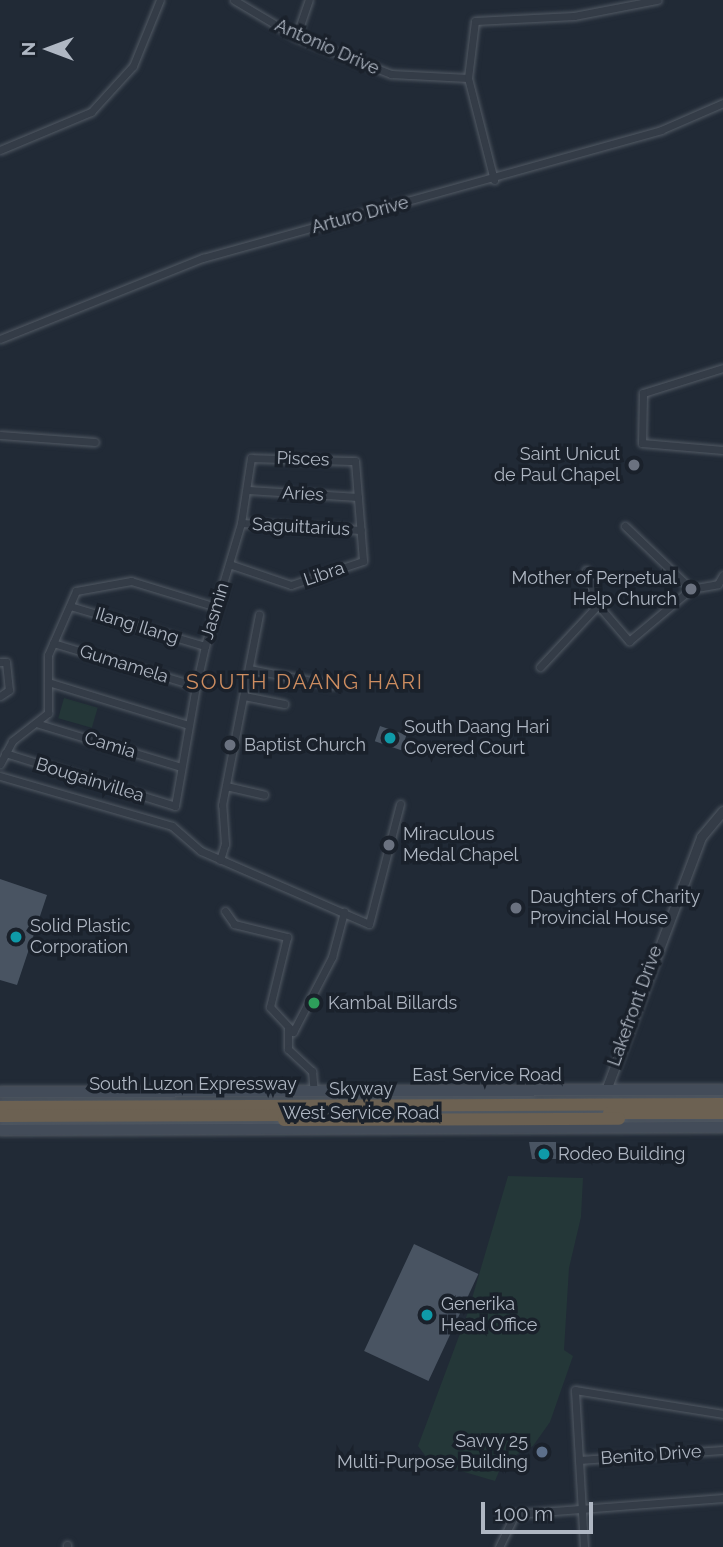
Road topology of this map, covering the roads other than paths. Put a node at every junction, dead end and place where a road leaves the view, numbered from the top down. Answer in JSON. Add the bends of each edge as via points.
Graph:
{"nodes":[{"id":1,"x":160,"y":0,"type":"edge"},
{"id":2,"x":233,"y":0,"type":"edge"},
{"id":3,"x":309,"y":0,"type":"edge"},
{"id":4,"x":657,"y":0,"type":"edge"},
{"id":5,"x":639,"y":3,"type":"edge"},
{"id":6,"x":296,"y":37,"type":"junction"},
{"id":7,"x":468,"y":78,"type":"junction"},
{"id":8,"x":723,"y":103,"type":"edge"},
{"id":9,"x":0,"y":150,"type":"edge"},
{"id":10,"x":494,"y":180,"type":"junction"},
{"id":11,"x":0,"y":339,"type":"edge"},
{"id":12,"x":723,"y":368,"type":"edge"},
{"id":13,"x":0,"y":435,"type":"edge"},
{"id":14,"x":95,"y":442,"type":"dead end"},
{"id":15,"x":723,"y":450,"type":"edge"},
{"id":16,"x":251,"y":458,"type":"joint"},
{"id":17,"x":355,"y":461,"type":"joint"},
{"id":18,"x":248,"y":491,"type":"junction"},
{"id":19,"x":358,"y":497,"type":"junction"},
{"id":20,"x":241,"y":523,"type":"junction"},
{"id":21,"x":625,"y":526,"type":"dead end"},
{"id":22,"x":361,"y":530,"type":"junction"},
{"id":23,"x":229,"y":564,"type":"junction"},
{"id":24,"x":586,"y":570,"type":"dead end"},
{"id":25,"x":723,"y":575,"type":"edge"},
{"id":26,"x":691,"y":589,"type":"junction"},
{"id":27,"x":598,"y":605,"type":"junction"},
{"id":28,"x":70,"y":606,"type":"junction"},
{"id":29,"x":216,"y":607,"type":"junction"},
{"id":30,"x":259,"y":615,"type":"dead end"},
{"id":31,"x":53,"y":643,"type":"junction"},
{"id":32,"x":205,"y":646,"type":"junction"},
{"id":33,"x":0,"y":662,"type":"edge"},
{"id":34,"x":540,"y":667,"type":"dead end"},
{"id":35,"x":250,"y":669,"type":"junction"},
{"id":36,"x":48,"y":682,"type":"junction"},
{"id":37,"x":333,"y":685,"type":"dead end"},
{"id":38,"x":196,"y":686,"type":"junction"},
{"id":39,"x":0,"y":696,"type":"edge"},
{"id":40,"x":244,"y":696,"type":"junction"},
{"id":41,"x":284,"y":704,"type":"dead end"},
{"id":42,"x":39,"y":724,"type":"junction"},
{"id":43,"x":189,"y":725,"type":"junction"},
{"id":44,"x":5,"y":753,"type":"junction"},
{"id":45,"x":0,"y":764,"type":"edge"},
{"id":46,"x":181,"y":767,"type":"junction"},
{"id":47,"x":0,"y":776,"type":"edge"},
{"id":48,"x":226,"y":786,"type":"junction"},
{"id":49,"x":264,"y":795,"type":"dead end"},
{"id":50,"x":400,"y":804,"type":"dead end"},
{"id":51,"x":175,"y":806,"type":"joint"},
{"id":52,"x":723,"y":811,"type":"edge"},
{"id":53,"x":219,"y":860,"type":"junction"},
{"id":54,"x":225,"y":912,"type":"dead end"},
{"id":55,"x":344,"y":912,"type":"junction"},
{"id":56,"x":288,"y":1028,"type":"junction"},
{"id":57,"x":606,"y":1090,"type":"junction"},
{"id":58,"x":723,"y":1090,"type":"edge"},
{"id":59,"x":0,"y":1092,"type":"edge"},
{"id":60,"x":314,"y":1092,"type":"junction"},
{"id":61,"x":723,"y":1102,"type":"edge"},
{"id":62,"x":0,"y":1105,"type":"edge"},
{"id":63,"x":723,"y":1113,"type":"edge"},
{"id":64,"x":0,"y":1116,"type":"edge"},
{"id":65,"x":723,"y":1119,"type":"edge"},
{"id":66,"x":0,"y":1121,"type":"edge"},
{"id":67,"x":723,"y":1127,"type":"edge"},
{"id":68,"x":0,"y":1130,"type":"edge"},
{"id":69,"x":723,"y":1416,"type":"edge"},
{"id":70,"x":723,"y":1450,"type":"edge"},
{"id":71,"x":579,"y":1460,"type":"junction"},
{"id":72,"x":723,"y":1499,"type":"edge"},
{"id":73,"x":582,"y":1508,"type":"junction"},
{"id":74,"x":499,"y":1547,"type":"edge"},
{"id":75,"x":584,"y":1547,"type":"edge"}],
"edges":[{"from":1,"to":9,"type":"street","via":[[133,66],[91,112]]},
{"from":2,"to":6,"type":"street","name":"Antonio Drive"},
{"from":3,"to":6,"type":"street"},
{"from":4,"to":5,"type":"street"},
{"from":5,"to":7,"type":"street","via":[[475,21]]},
{"from":6,"to":7,"type":"street","name":"Antonio Drive","via":[[391,74]]},
{"from":7,"to":10,"type":"street"},
{"from":8,"to":10,"type":"street","name":"Arturo Drive","via":[[661,130]]},
{"from":10,"to":11,"type":"street","name":"Arturo Drive","via":[[204,258]]},
{"from":12,"to":15,"type":"street","via":[[643,393],[642,443]]},
{"from":13,"to":14,"type":"street"},
{"from":16,"to":17,"type":"street","name":"Pisces"},
{"from":16,"to":18,"type":"street","name":"Jasmin"},
{"from":17,"to":19,"type":"street","name":"Libra"},
{"from":18,"to":19,"type":"street","name":"Aries"},
{"from":18,"to":20,"type":"street","name":"Jasmin"},
{"from":19,"to":22,"type":"street","name":"Libra"},
{"from":20,"to":22,"type":"street","name":"Saguittarius"},
{"from":20,"to":23,"type":"street","name":"Jasmin"},
{"from":21,"to":26,"type":"street"},
{"from":22,"to":23,"type":"street","name":"Libra","via":[[363,561],[291,585]]},
{"from":23,"to":29,"type":"street","name":"Jasmin"},
{"from":24,"to":27,"type":"street"},
{"from":25,"to":26,"type":"street","via":[[718,584]]},
{"from":26,"to":27,"type":"street","via":[[629,641]]},
{"from":27,"to":34,"type":"street"},
{"from":28,"to":29,"type":"street","via":[[76,591],[131,581]]},
{"from":28,"to":31,"type":"street"},
{"from":28,"to":32,"type":"street","name":"Ilang Ilang"},
{"from":29,"to":32,"type":"street","name":"Jasmin"},
{"from":30,"to":35,"type":"street"},
{"from":31,"to":36,"type":"street"},
{"from":31,"to":38,"type":"street","name":"Gumamela"},
{"from":32,"to":38,"type":"street","name":"Jasmin"},
{"from":33,"to":39,"type":"street","via":[[6,662],[9,690]]},
{"from":35,"to":37,"type":"street"},
{"from":35,"to":40,"type":"street"},
{"from":36,"to":42,"type":"street","via":[[48,713]]},
{"from":36,"to":43,"type":"street"},
{"from":38,"to":43,"type":"street","name":"Jasmin"},
{"from":40,"to":41,"type":"street"},
{"from":40,"to":48,"type":"street"},
{"from":42,"to":44,"type":"street","via":[[12,741]]},
{"from":42,"to":46,"type":"street","name":"Camia"},
{"from":43,"to":46,"type":"street","name":"Jasmin"},
{"from":44,"to":45,"type":"street"},
{"from":44,"to":51,"type":"street","name":"Bougainvillea"},
{"from":46,"to":51,"type":"street","name":"Jasmin"},
{"from":47,"to":53,"type":"street","via":[[172,826]]},
{"from":48,"to":49,"type":"street"},
{"from":48,"to":53,"type":"street"},
{"from":50,"to":55,"type":"street","via":[[369,924]]},
{"from":52,"to":57,"type":"street","name":"Lakefront Drive","via":[[704,830],[690,862]]},
{"from":53,"to":55,"type":"street"},
{"from":54,"to":56,"type":"street","via":[[234,924],[287,937],[270,1007]]},
{"from":55,"to":56,"type":"street","via":[[332,957],[294,1032]]},
{"from":56,"to":60,"type":"street","via":[[288,1049],[312,1071]]},
{"from":57,"to":58,"type":"main road","name":"East Service Road"},
{"from":57,"to":60,"type":"main road","name":"East Service Road"},
{"from":59,"to":60,"type":"main road","name":"East Service Road"},
{"from":61,"to":62,"type":"highway","name":"Skyway"},
{"from":63,"to":64,"type":"highway","name":"Skyway"},
{"from":65,"to":66,"type":"highway","name":"South Luzon Expressway"},
{"from":67,"to":68,"type":"main road","name":"West Service Road"},
{"from":69,"to":71,"type":"street","via":[[575,1390]]},
{"from":70,"to":71,"type":"street","name":"Benito Drive"},
{"from":71,"to":73,"type":"street"},
{"from":72,"to":73,"type":"street"},
{"from":73,"to":74,"type":"street","via":[[515,1514]]},
{"from":73,"to":75,"type":"street"}]}
